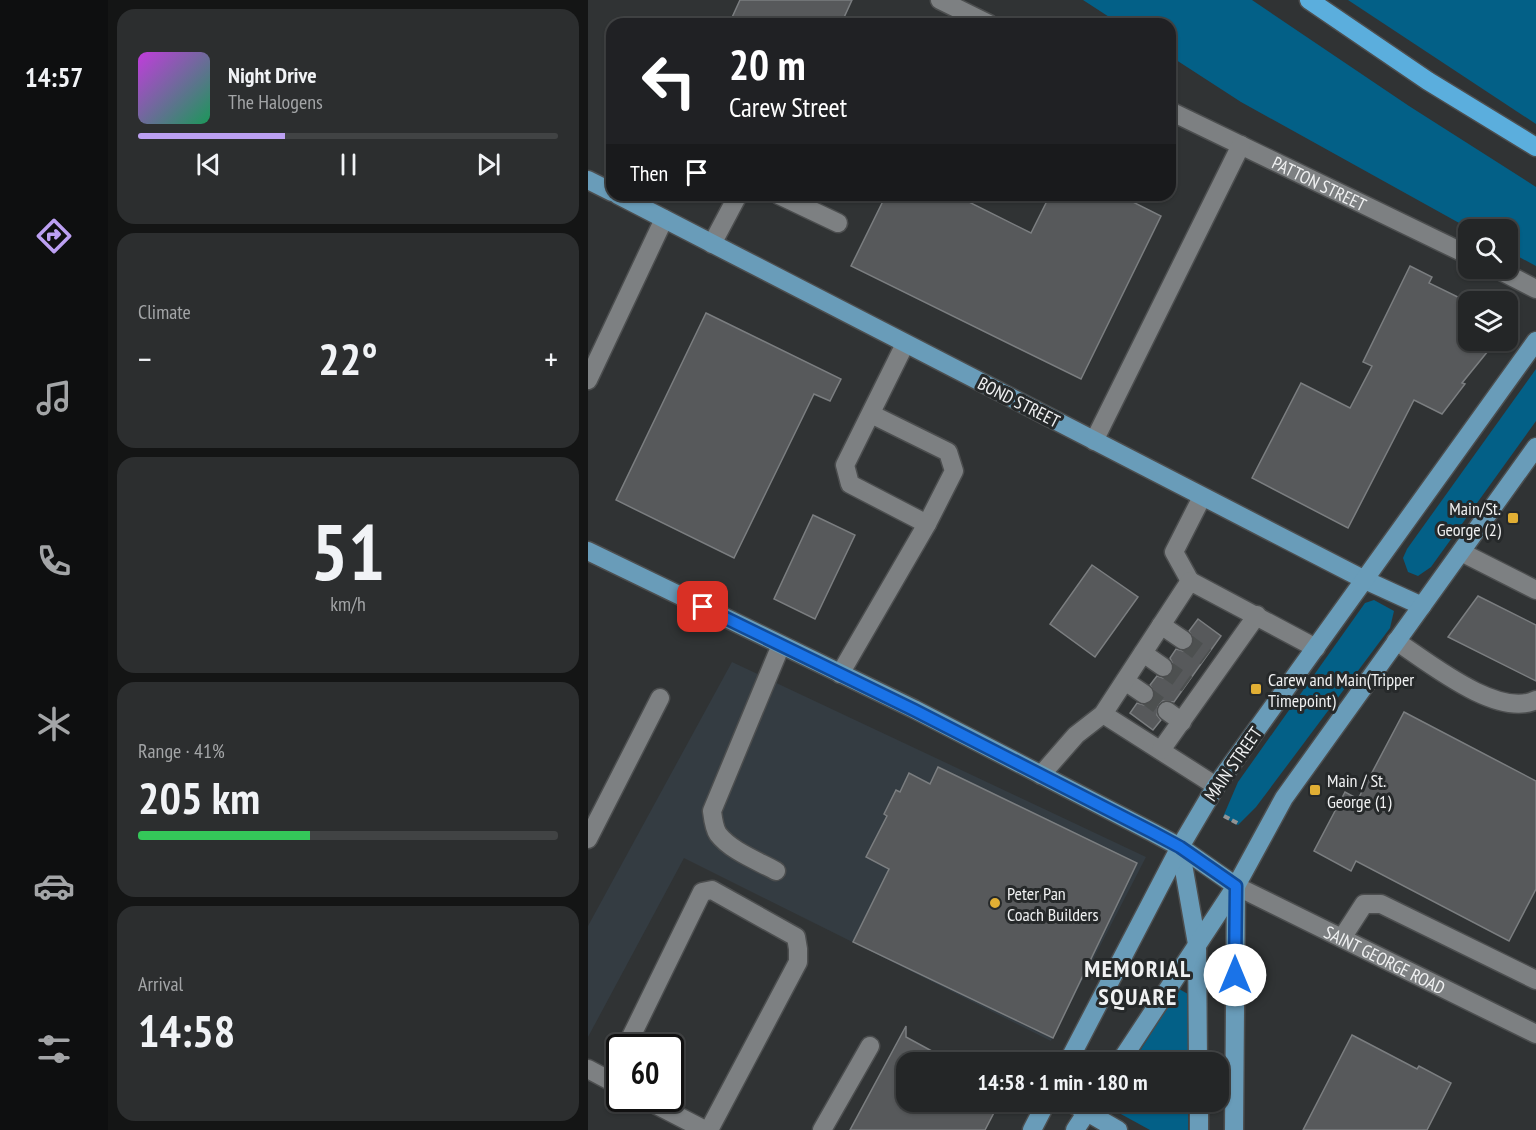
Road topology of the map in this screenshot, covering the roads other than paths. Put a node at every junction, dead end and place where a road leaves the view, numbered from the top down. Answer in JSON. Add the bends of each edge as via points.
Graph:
{"nodes":[{"id":1,"x":940,"y":0,"type":"edge"},
{"id":2,"x":1308,"y":0,"type":"edge"},
{"id":3,"x":977,"y":18,"type":"edge"},
{"id":4,"x":1176,"y":114,"type":"edge"},
{"id":5,"x":1241,"y":145,"type":"junction"},
{"id":6,"x":1536,"y":147,"type":"edge"},
{"id":7,"x":588,"y":180,"type":"edge"},
{"id":8,"x":606,"y":189,"type":"edge"},
{"id":9,"x":629,"y":201,"type":"edge"},
{"id":10,"x":735,"y":201,"type":"edge"},
{"id":11,"x":792,"y":201,"type":"edge"},
{"id":12,"x":663,"y":219,"type":"junction"},
{"id":13,"x":838,"y":223,"type":"dead end"},
{"id":14,"x":712,"y":244,"type":"junction"},
{"id":15,"x":1458,"y":250,"type":"edge"},
{"id":16,"x":1516,"y":279,"type":"edge"},
{"id":17,"x":1536,"y":289,"type":"edge"},
{"id":18,"x":1536,"y":341,"type":"edge"},
{"id":19,"x":905,"y":344,"type":"junction"},
{"id":20,"x":588,"y":380,"type":"edge"},
{"id":21,"x":871,"y":414,"type":"junction"},
{"id":22,"x":1094,"y":441,"type":"junction"},
{"id":23,"x":1536,"y":447,"type":"edge"},
{"id":24,"x":1202,"y":496,"type":"junction"},
{"id":25,"x":927,"y":524,"type":"junction"},
{"id":26,"x":588,"y":551,"type":"edge"},
{"id":27,"x":1461,"y":552,"type":"junction"},
{"id":28,"x":1365,"y":580,"type":"junction"},
{"id":29,"x":1190,"y":581,"type":"junction"},
{"id":30,"x":1536,"y":590,"type":"edge"},
{"id":31,"x":1422,"y":606,"type":"junction"},
{"id":32,"x":1257,"y":615,"type":"junction"},
{"id":33,"x":1161,"y":625,"type":"junction"},
{"id":34,"x":1183,"y":640,"type":"tunnel mouth"},
{"id":35,"x":1396,"y":642,"type":"junction"},
{"id":36,"x":781,"y":645,"type":"junction"},
{"id":37,"x":1316,"y":648,"type":"junction"},
{"id":38,"x":1143,"y":653,"type":"junction"},
{"id":39,"x":1163,"y":668,"type":"tunnel mouth"},
{"id":40,"x":840,"y":674,"type":"junction"},
{"id":41,"x":1125,"y":681,"type":"junction"},
{"id":42,"x":1144,"y":694,"type":"tunnel mouth"},
{"id":43,"x":660,"y":698,"type":"dead end"},
{"id":44,"x":1536,"y":700,"type":"edge"},
{"id":45,"x":1103,"y":714,"type":"junction"},
{"id":46,"x":1161,"y":750,"type":"junction"},
{"id":47,"x":1041,"y":775,"type":"junction"},
{"id":48,"x":1216,"y":786,"type":"junction"},
{"id":49,"x":588,"y":839,"type":"edge"},
{"id":50,"x":1180,"y":847,"type":"junction"},
{"id":51,"x":776,"y":871,"type":"dead end"},
{"id":52,"x":1236,"y":886,"type":"junction"},
{"id":53,"x":1342,"y":938,"type":"junction"},
{"id":54,"x":1197,"y":944,"type":"junction"},
{"id":55,"x":1536,"y":980,"type":"edge"},
{"id":56,"x":632,"y":1034,"type":"edge"},
{"id":57,"x":1536,"y":1034,"type":"edge"},
{"id":58,"x":870,"y":1046,"type":"dead end"},
{"id":59,"x":1073,"y":1052,"type":"edge"},
{"id":60,"x":1127,"y":1052,"type":"edge"},
{"id":61,"x":1198,"y":1052,"type":"edge"},
{"id":62,"x":588,"y":1069,"type":"edge"},
{"id":63,"x":606,"y":1079,"type":"edge"},
{"id":64,"x":672,"y":1112,"type":"edge"},
{"id":65,"x":1041,"y":1112,"type":"edge"},
{"id":66,"x":1087,"y":1112,"type":"edge"},
{"id":67,"x":1098,"y":1112,"type":"edge"},
{"id":68,"x":1199,"y":1112,"type":"edge"},
{"id":69,"x":707,"y":1130,"type":"edge"},
{"id":70,"x":822,"y":1130,"type":"edge"},
{"id":71,"x":1032,"y":1130,"type":"edge"},
{"id":72,"x":1075,"y":1130,"type":"edge"},
{"id":73,"x":1118,"y":1130,"type":"edge"},
{"id":74,"x":1199,"y":1130,"type":"edge"},
{"id":75,"x":1234,"y":1130,"type":"edge"}],
"edges":[{"from":1,"to":3,"type":"street"},
{"from":2,"to":6,"type":"highway","via":[[1428,81]]},
{"from":4,"to":5,"type":"street","name":"PATTON STREET"},
{"from":5,"to":15,"type":"street","name":"PATTON STREET"},
{"from":5,"to":22,"type":"street"},
{"from":7,"to":8,"type":"main road"},
{"from":9,"to":12,"type":"main road","name":"BOND STREET"},
{"from":10,"to":14,"type":"street"},
{"from":11,"to":13,"type":"street"},
{"from":12,"to":14,"type":"main road","name":"BOND STREET"},
{"from":12,"to":20,"type":"street"},
{"from":14,"to":19,"type":"main road","name":"BOND STREET"},
{"from":16,"to":17,"type":"street"},
{"from":18,"to":28,"type":"main road","name":"MAIN STREET"},
{"from":19,"to":21,"type":"street"},
{"from":19,"to":22,"type":"main road","name":"BOND STREET"},
{"from":21,"to":25,"type":"street","via":[[845,465],[850,484]]},
{"from":21,"to":25,"type":"street","via":[[948,452],[954,471]]},
{"from":22,"to":24,"type":"main road","name":"BOND STREET"},
{"from":23,"to":27,"type":"main road"},
{"from":24,"to":28,"type":"main road","name":"BOND STREET"},
{"from":24,"to":29,"type":"street","via":[[1174,552]]},
{"from":25,"to":40,"type":"street"},
{"from":26,"to":36,"type":"main road"},
{"from":27,"to":30,"type":"street"},
{"from":27,"to":31,"type":"main road"},
{"from":28,"to":31,"type":"main road","name":"BOND STREET"},
{"from":28,"to":37,"type":"main road","name":"MAIN STREET"},
{"from":29,"to":32,"type":"street"},
{"from":29,"to":33,"type":"street"},
{"from":31,"to":35,"type":"main road"},
{"from":32,"to":37,"type":"street"},
{"from":32,"to":46,"type":"street","via":[[1213,662],[1174,716]]},
{"from":33,"to":34,"type":"street"},
{"from":33,"to":38,"type":"street"},
{"from":35,"to":44,"type":"street","via":[[1472,691],[1526,705]]},
{"from":35,"to":52,"type":"main road","via":[[1284,798]]},
{"from":36,"to":40,"type":"main road"},
{"from":36,"to":51,"type":"street","via":[[712,811],[718,834],[734,848]]},
{"from":37,"to":48,"type":"main road","name":"MAIN STREET"},
{"from":38,"to":39,"type":"street"},
{"from":38,"to":41,"type":"street"},
{"from":40,"to":47,"type":"main road"},
{"from":41,"to":42,"type":"street"},
{"from":41,"to":45,"type":"street"},
{"from":43,"to":49,"type":"street"},
{"from":45,"to":46,"type":"street"},
{"from":45,"to":47,"type":"street","via":[[1076,735]]},
{"from":46,"to":48,"type":"street"},
{"from":47,"to":50,"type":"main road"},
{"from":48,"to":50,"type":"main road","name":"MAIN STREET"},
{"from":50,"to":52,"type":"main road"},
{"from":50,"to":54,"type":"main road"},
{"from":50,"to":59,"type":"main road","name":"MAIN STREET"},
{"from":52,"to":53,"type":"street","name":"SAINT GEORGE ROAD"},
{"from":52,"to":54,"type":"main road"},
{"from":52,"to":75,"type":"main road"},
{"from":53,"to":55,"type":"street","via":[[1364,904],[1381,904]]},
{"from":53,"to":57,"type":"street","name":"SAINT GEORGE ROAD"},
{"from":54,"to":60,"type":"main road"},
{"from":54,"to":61,"type":"main road"},
{"from":56,"to":69,"type":"street","via":[[702,892],[712,890],[796,937],[798,962]]},
{"from":58,"to":70,"type":"street"},
{"from":62,"to":63,"type":"street"},
{"from":64,"to":69,"type":"street"},
{"from":65,"to":71,"type":"main road"},
{"from":66,"to":72,"type":"main road"},
{"from":67,"to":73,"type":"main road"},
{"from":68,"to":74,"type":"main road"}]}
